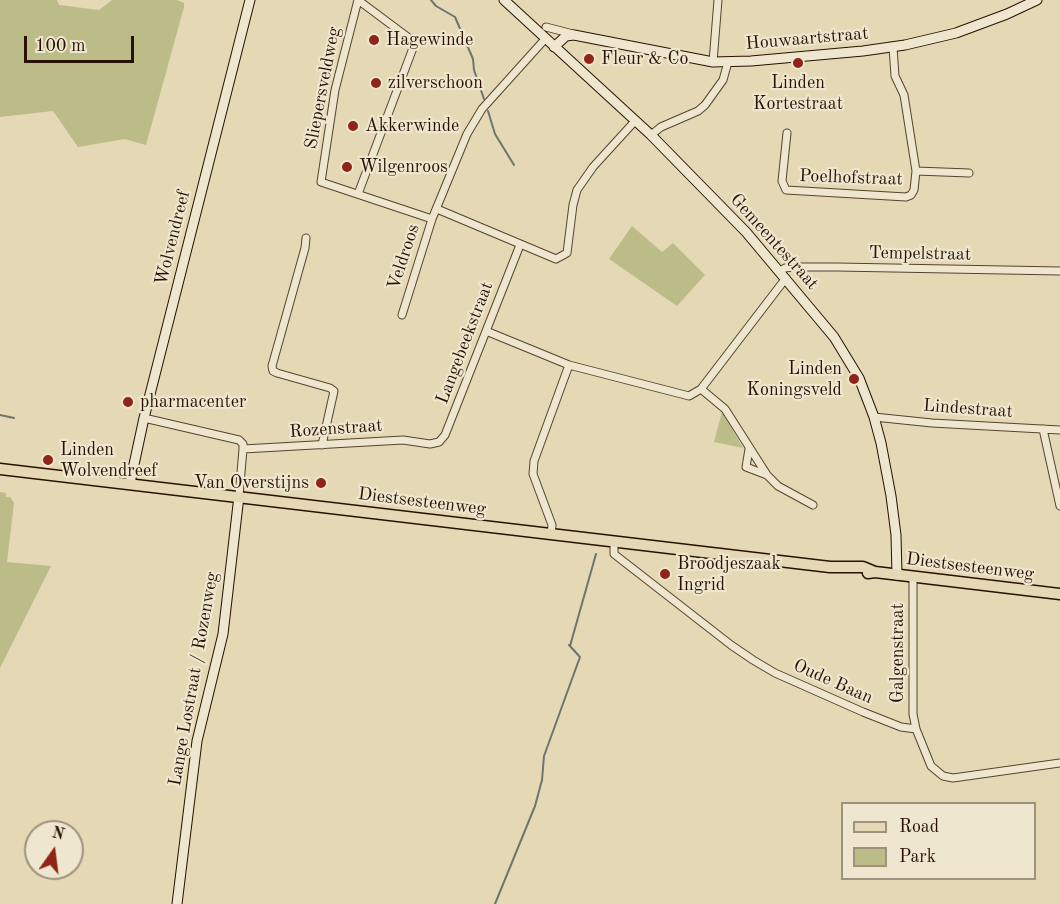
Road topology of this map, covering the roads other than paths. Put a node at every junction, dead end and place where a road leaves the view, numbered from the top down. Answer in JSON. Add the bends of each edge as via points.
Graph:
{"nodes":[{"id":1,"x":250,"y":0,"type":"edge"},
{"id":2,"x":358,"y":0,"type":"edge"},
{"id":3,"x":504,"y":0,"type":"edge"},
{"id":4,"x":718,"y":0,"type":"edge"},
{"id":5,"x":1037,"y":0,"type":"edge"},
{"id":6,"x":546,"y":27,"type":"dead end"},
{"id":7,"x":574,"y":34,"type":"junction"},
{"id":8,"x":546,"y":38,"type":"junction"},
{"id":9,"x":554,"y":47,"type":"junction"},
{"id":10,"x":893,"y":47,"type":"junction"},
{"id":11,"x":713,"y":62,"type":"junction"},
{"id":12,"x":728,"y":62,"type":"junction"},
{"id":13,"x":635,"y":121,"type":"junction"},
{"id":14,"x":787,"y":133,"type":"dead end"},
{"id":15,"x":651,"y":135,"type":"junction"},
{"id":16,"x":916,"y":171,"type":"junction"},
{"id":17,"x":969,"y":173,"type":"dead end"},
{"id":18,"x":358,"y":195,"type":"junction"},
{"id":19,"x":437,"y":209,"type":"junction"},
{"id":20,"x":432,"y":219,"type":"junction"},
{"id":21,"x":306,"y":238,"type":"dead end"},
{"id":22,"x":520,"y":245,"type":"junction"},
{"id":23,"x":1060,"y":271,"type":"edge"},
{"id":24,"x":783,"y":274,"type":"junction"},
{"id":25,"x":402,"y":315,"type":"dead end"},
{"id":26,"x":486,"y":330,"type":"junction"},
{"id":27,"x":568,"y":365,"type":"junction"},
{"id":28,"x":701,"y":389,"type":"junction"},
{"id":29,"x":874,"y":417,"type":"junction"},
{"id":30,"x":144,"y":418,"type":"junction"},
{"id":31,"x":1043,"y":429,"type":"junction"},
{"id":32,"x":1060,"y":430,"type":"edge"},
{"id":33,"x":430,"y":444,"type":"joint"},
{"id":34,"x":322,"y":445,"type":"junction"},
{"id":35,"x":243,"y":449,"type":"junction"},
{"id":36,"x":749,"y":449,"type":"junction"},
{"id":37,"x":0,"y":469,"type":"edge"},
{"id":38,"x":767,"y":475,"type":"junction"},
{"id":39,"x":130,"y":483,"type":"junction"},
{"id":40,"x":239,"y":496,"type":"junction"},
{"id":41,"x":813,"y":506,"type":"dead end"},
{"id":42,"x":1060,"y":506,"type":"edge"},
{"id":43,"x":551,"y":534,"type":"junction"},
{"id":44,"x":614,"y":541,"type":"junction"},
{"id":45,"x":897,"y":575,"type":"junction"},
{"id":46,"x":913,"y":577,"type":"junction"},
{"id":47,"x":1060,"y":594,"type":"edge"},
{"id":48,"x":916,"y":729,"type":"junction"},
{"id":49,"x":1060,"y":763,"type":"edge"},
{"id":50,"x":177,"y":904,"type":"edge"}],
"edges":[{"from":1,"to":30,"type":"street","name":"Wolvendreef"},
{"from":2,"to":18,"type":"street","name":"Sliepersveldweg","via":[[335,90],[321,182]]},
{"from":2,"to":18,"type":"street","name":"Sliepersveldweg","via":[[413,41]]},
{"from":3,"to":8,"type":"street","name":"Gemeentestraat"},
{"from":4,"to":11,"type":"street"},
{"from":5,"to":10,"type":"street","name":"Houwaartstraat","via":[[956,33]]},
{"from":6,"to":7,"type":"street","name":"Houwaartstraat"},
{"from":7,"to":9,"type":"street"},
{"from":7,"to":11,"type":"street","name":"Houwaartstraat"},
{"from":8,"to":9,"type":"street","name":"Gemeentestraat"},
{"from":8,"to":19,"type":"street","name":"Veldroos","via":[[482,109],[467,134]]},
{"from":9,"to":13,"type":"street","name":"Gemeentestraat"},
{"from":10,"to":12,"type":"street","name":"Houwaartstraat"},
{"from":10,"to":16,"type":"street","name":"Poelhofstraat","via":[[895,76],[904,95]]},
{"from":11,"to":12,"type":"street","name":"Houwaartstraat"},
{"from":12,"to":15,"type":"street","via":[[723,80],[705,105]]},
{"from":13,"to":15,"type":"street","name":"Gemeentestraat"},
{"from":13,"to":22,"type":"street","via":[[592,167],[577,190],[567,253],[556,259]]},
{"from":14,"to":16,"type":"street","name":"Poelhofstraat","via":[[782,181],[786,190],[906,197],[914,190]]},
{"from":15,"to":24,"type":"street","name":"Gemeentestraat"},
{"from":16,"to":17,"type":"street","name":"Poelhofstraat"},
{"from":18,"to":20,"type":"street"},
{"from":19,"to":20,"type":"street","name":"Veldroos"},
{"from":19,"to":22,"type":"street"},
{"from":20,"to":25,"type":"street","name":"Veldroos"},
{"from":21,"to":34,"type":"street","via":[[272,366],[277,374],[334,391]]},
{"from":22,"to":26,"type":"street","name":"Langebeekstraat"},
{"from":23,"to":24,"type":"street","name":"Tempelstraat","via":[[793,267],[785,268]]},
{"from":24,"to":28,"type":"street"},
{"from":24,"to":29,"type":"street","name":"Gemeentestraat","via":[[847,356]]},
{"from":26,"to":27,"type":"street"},
{"from":26,"to":33,"type":"street","name":"Langebeekstraat","via":[[445,435]]},
{"from":27,"to":28,"type":"street","via":[[689,396]]},
{"from":27,"to":43,"type":"street","via":[[534,461],[533,474],[552,525]]},
{"from":28,"to":36,"type":"street","via":[[725,409]]},
{"from":29,"to":31,"type":"street","name":"Lindestraat"},
{"from":29,"to":45,"type":"street","name":"Gemeentestraat","via":[[889,479]]},
{"from":30,"to":35,"type":"street","via":[[239,440]]},
{"from":30,"to":39,"type":"street","name":"Wolvendreef"},
{"from":31,"to":32,"type":"street","name":"Lindestraat"},
{"from":31,"to":42,"type":"street"},
{"from":33,"to":34,"type":"street","name":"Rozenstraat","via":[[403,440]]},
{"from":34,"to":35,"type":"street","name":"Rozenstraat"},
{"from":35,"to":40,"type":"street"},
{"from":36,"to":38,"type":"street"},
{"from":36,"to":38,"type":"street","via":[[746,467]]},
{"from":37,"to":39,"type":"main road","name":"Diestsesteenweg"},
{"from":38,"to":41,"type":"street"},
{"from":39,"to":40,"type":"main road","name":"Diestsesteenweg"},
{"from":40,"to":43,"type":"main road","name":"Diestsesteenweg"},
{"from":40,"to":50,"type":"street","name":"Lange Lostraat / Rozenweg","via":[[223,634],[196,741]]},
{"from":43,"to":44,"type":"main road","name":"Diestsesteenweg"},
{"from":44,"to":45,"type":"main road","name":"Diestsesteenweg","via":[[839,568],[863,567]]},
{"from":44,"to":48,"type":"street","name":"Oude Baan","via":[[614,554],[753,660],[863,712]]},
{"from":45,"to":46,"type":"main road","name":"Diestsesteenweg"},
{"from":46,"to":47,"type":"main road","name":"Diestsesteenweg"},
{"from":46,"to":48,"type":"street","name":"Galgenstraat"},
{"from":48,"to":49,"type":"street","via":[[930,766],[943,776],[953,778]]}]}
